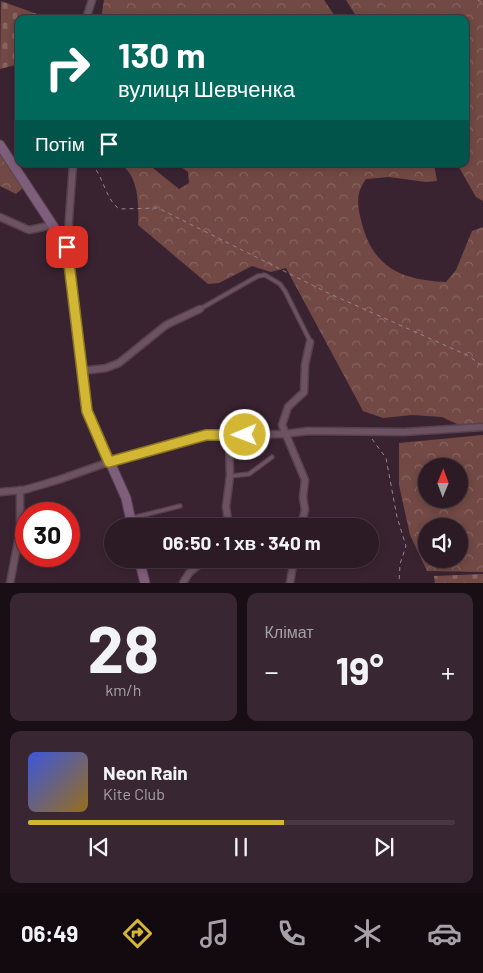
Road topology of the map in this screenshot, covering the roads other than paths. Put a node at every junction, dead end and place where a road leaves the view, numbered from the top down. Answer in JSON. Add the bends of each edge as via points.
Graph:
{"nodes":[{"id":1,"x":92,"y":0,"type":"edge"},
{"id":2,"x":87,"y":15,"type":"edge"},
{"id":3,"x":0,"y":145,"type":"edge"},
{"id":4,"x":15,"y":162,"type":"edge"},
{"id":5,"x":18,"y":167,"type":"edge"},
{"id":6,"x":73,"y":167,"type":"edge"},
{"id":7,"x":0,"y":217,"type":"edge"},
{"id":8,"x":53,"y":225,"type":"junction"},
{"id":9,"x":67,"y":247,"type":"junction"},
{"id":10,"x":200,"y":309,"type":"joint"},
{"id":11,"x":310,"y":342,"type":"joint"},
{"id":12,"x":82,"y":371,"type":"junction"},
{"id":13,"x":483,"y":427,"type":"edge"},
{"id":14,"x":284,"y":434,"type":"junction"},
{"id":15,"x":229,"y":435,"type":"junction"},
{"id":16,"x":272,"y":458,"type":"dead end"},
{"id":17,"x":109,"y":462,"type":"junction"},
{"id":18,"x":230,"y":476,"type":"junction"},
{"id":19,"x":20,"y":490,"type":"junction"},
{"id":20,"x":0,"y":492,"type":"edge"},
{"id":21,"x":180,"y":506,"type":"dead end"},
{"id":22,"x":130,"y":518,"type":"edge"},
{"id":23,"x":143,"y":518,"type":"edge"},
{"id":24,"x":228,"y":518,"type":"edge"},
{"id":25,"x":303,"y":518,"type":"edge"},
{"id":26,"x":141,"y":568,"type":"edge"},
{"id":27,"x":194,"y":568,"type":"edge"},
{"id":28,"x":292,"y":568,"type":"edge"},
{"id":29,"x":10,"y":583,"type":"edge"},
{"id":30,"x":145,"y":583,"type":"edge"},
{"id":31,"x":183,"y":583,"type":"edge"},
{"id":32,"x":290,"y":583,"type":"edge"}],
"edges":[{"from":1,"to":2,"type":"street"},
{"from":3,"to":4,"type":"street"},
{"from":5,"to":8,"type":"street"},
{"from":6,"to":9,"type":"street"},
{"from":7,"to":8,"type":"street","via":[[29,230]]},
{"from":8,"to":9,"type":"street"},
{"from":9,"to":12,"type":"street"},
{"from":10,"to":11,"type":"lane","via":[[265,275],[285,291]]},
{"from":10,"to":12,"type":"street","via":[[166,325],[119,363]]},
{"from":11,"to":14,"type":"street","via":[[305,366],[306,387],[285,412]]},
{"from":12,"to":17,"type":"street","via":[[87,411]]},
{"from":13,"to":14,"type":"street"},
{"from":14,"to":15,"type":"street"},
{"from":14,"to":25,"type":"street","via":[[305,480]]},
{"from":15,"to":17,"type":"street","via":[[206,435]]},
{"from":15,"to":18,"type":"street"},
{"from":16,"to":18,"type":"lane","via":[[249,474]]},
{"from":17,"to":19,"type":"street"},
{"from":17,"to":22,"type":"street","via":[[126,498]]},
{"from":18,"to":24,"type":"street"},
{"from":19,"to":20,"type":"street"},
{"from":19,"to":29,"type":"street","via":[[20,531]]},
{"from":21,"to":23,"type":"lane"},
{"from":26,"to":30,"type":"street"},
{"from":27,"to":31,"type":"street"},
{"from":28,"to":32,"type":"street"}]}
